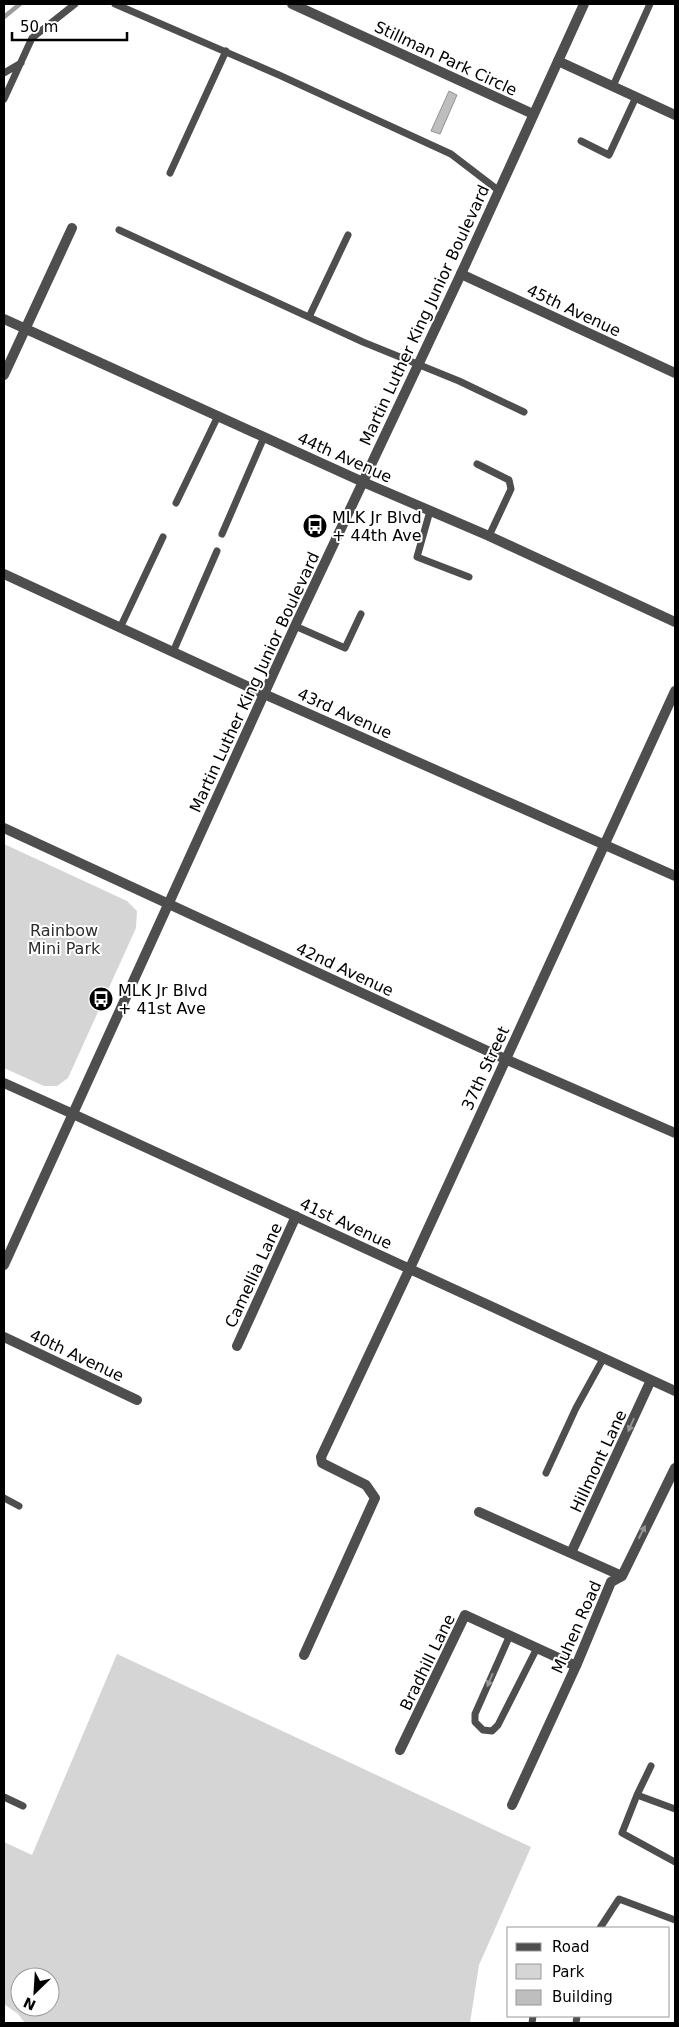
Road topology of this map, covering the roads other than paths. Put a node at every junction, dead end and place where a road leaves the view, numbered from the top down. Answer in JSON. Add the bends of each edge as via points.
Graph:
{"nodes":[{"id":1,"x":75,"y":4,"type":"edge"},
{"id":2,"x":116,"y":4,"type":"edge"},
{"id":3,"x":292,"y":4,"type":"edge"},
{"id":4,"x":584,"y":4,"type":"edge"},
{"id":5,"x":650,"y":4,"type":"edge"},
{"id":6,"x":226,"y":51,"type":"junction"},
{"id":7,"x":558,"y":61,"type":"junction"},
{"id":8,"x":21,"y":62,"type":"junction"},
{"id":9,"x":4,"y":72,"type":"edge"},
{"id":10,"x":613,"y":86,"type":"junction"},
{"id":11,"x":636,"y":97,"type":"junction"},
{"id":12,"x":4,"y":99,"type":"edge"},
{"id":13,"x":533,"y":114,"type":"junction"},
{"id":14,"x":675,"y":115,"type":"edge"},
{"id":15,"x":580,"y":141,"type":"dead end"},
{"id":16,"x":170,"y":173,"type":"dead end"},
{"id":17,"x":498,"y":190,"type":"junction"},
{"id":18,"x":72,"y":228,"type":"dead end"},
{"id":19,"x":119,"y":230,"type":"dead end"},
{"id":20,"x":348,"y":235,"type":"dead end"},
{"id":21,"x":461,"y":274,"type":"junction"},
{"id":22,"x":309,"y":317,"type":"junction"},
{"id":23,"x":4,"y":319,"type":"edge"},
{"id":24,"x":25,"y":328,"type":"junction"},
{"id":25,"x":418,"y":364,"type":"junction"},
{"id":26,"x":675,"y":373,"type":"edge"},
{"id":27,"x":4,"y":376,"type":"edge"},
{"id":28,"x":524,"y":412,"type":"dead end"},
{"id":29,"x":218,"y":416,"type":"junction"},
{"id":30,"x":264,"y":437,"type":"junction"},
{"id":31,"x":477,"y":464,"type":"dead end"},
{"id":32,"x":363,"y":482,"type":"junction"},
{"id":33,"x":176,"y":504,"type":"dead end"},
{"id":34,"x":430,"y":511,"type":"junction"},
{"id":35,"x":222,"y":534,"type":"dead end"},
{"id":36,"x":489,"y":536,"type":"junction"},
{"id":37,"x":163,"y":538,"type":"dead end"},
{"id":38,"x":217,"y":551,"type":"dead end"},
{"id":39,"x":4,"y":574,"type":"edge"},
{"id":40,"x":469,"y":577,"type":"dead end"},
{"id":41,"x":362,"y":614,"type":"dead end"},
{"id":42,"x":675,"y":622,"type":"edge"},
{"id":43,"x":295,"y":626,"type":"junction"},
{"id":44,"x":120,"y":628,"type":"junction"},
{"id":45,"x":173,"y":652,"type":"junction"},
{"id":46,"x":675,"y":692,"type":"edge"},
{"id":47,"x":264,"y":694,"type":"junction"},
{"id":48,"x":4,"y":828,"type":"edge"},
{"id":49,"x":605,"y":845,"type":"junction"},
{"id":50,"x":675,"y":876,"type":"edge"},
{"id":51,"x":169,"y":904,"type":"junction"},
{"id":52,"x":505,"y":1059,"type":"junction"},
{"id":53,"x":4,"y":1083,"type":"edge"},
{"id":54,"x":73,"y":1114,"type":"junction"},
{"id":55,"x":675,"y":1133,"type":"edge"},
{"id":56,"x":296,"y":1216,"type":"junction"},
{"id":57,"x":4,"y":1266,"type":"edge"},
{"id":58,"x":410,"y":1268,"type":"junction"},
{"id":59,"x":4,"y":1337,"type":"edge"},
{"id":60,"x":237,"y":1346,"type":"dead end"},
{"id":61,"x":603,"y":1359,"type":"junction"},
{"id":62,"x":651,"y":1380,"type":"junction"},
{"id":63,"x":675,"y":1392,"type":"edge"},
{"id":64,"x":137,"y":1400,"type":"dead end"},
{"id":65,"x":675,"y":1468,"type":"edge"},
{"id":66,"x":546,"y":1473,"type":"dead end"},
{"id":67,"x":4,"y":1498,"type":"edge"},
{"id":68,"x":19,"y":1506,"type":"dead end"},
{"id":69,"x":478,"y":1512,"type":"dead end"},
{"id":70,"x":571,"y":1553,"type":"junction"},
{"id":71,"x":622,"y":1576,"type":"junction"},
{"id":72,"x":510,"y":1636,"type":"junction"},
{"id":73,"x":536,"y":1648,"type":"junction"},
{"id":74,"x":304,"y":1655,"type":"dead end"},
{"id":75,"x":576,"y":1666,"type":"junction"},
{"id":76,"x":400,"y":1750,"type":"dead end"},
{"id":77,"x":651,"y":1766,"type":"dead end"},
{"id":78,"x":637,"y":1795,"type":"junction"},
{"id":79,"x":4,"y":1797,"type":"edge"},
{"id":80,"x":512,"y":1805,"type":"dead end"},
{"id":81,"x":23,"y":1806,"type":"dead end"},
{"id":82,"x":675,"y":1809,"type":"edge"},
{"id":83,"x":675,"y":1862,"type":"edge"},
{"id":84,"x":675,"y":1920,"type":"edge"},
{"id":85,"x":601,"y":1927,"type":"edge"}],
"edges":[{"from":1,"to":8,"type":"lane","via":[[32,38]]},
{"from":2,"to":6,"type":"lane"},
{"from":3,"to":13,"type":"street","name":"Stillman Park Circle"},
{"from":4,"to":7,"type":"street","name":"Martin Luther King Junior Boulevard"},
{"from":5,"to":10,"type":"lane"},
{"from":6,"to":16,"type":"lane"},
{"from":6,"to":17,"type":"lane","via":[[451,154]]},
{"from":7,"to":10,"type":"street"},
{"from":7,"to":13,"type":"street","name":"Martin Luther King Junior Boulevard"},
{"from":8,"to":9,"type":"lane"},
{"from":8,"to":12,"type":"lane"},
{"from":10,"to":11,"type":"street"},
{"from":11,"to":14,"type":"street"},
{"from":11,"to":15,"type":"lane","via":[[609,154]]},
{"from":13,"to":17,"type":"street","name":"Martin Luther King Junior Boulevard"},
{"from":17,"to":21,"type":"street","name":"Martin Luther King Junior Boulevard"},
{"from":18,"to":24,"type":"street"},
{"from":19,"to":22,"type":"lane"},
{"from":20,"to":22,"type":"lane"},
{"from":21,"to":25,"type":"street","name":"Martin Luther King Junior Boulevard"},
{"from":21,"to":26,"type":"street","name":"45th Avenue"},
{"from":22,"to":25,"type":"lane"},
{"from":23,"to":24,"type":"street","name":"44th Avenue"},
{"from":24,"to":27,"type":"street"},
{"from":24,"to":29,"type":"street","name":"44th Avenue"},
{"from":25,"to":28,"type":"lane"},
{"from":25,"to":32,"type":"street","name":"Martin Luther King Junior Boulevard"},
{"from":29,"to":30,"type":"street","name":"44th Avenue"},
{"from":29,"to":33,"type":"lane"},
{"from":30,"to":32,"type":"street","name":"44th Avenue"},
{"from":30,"to":35,"type":"lane"},
{"from":31,"to":36,"type":"lane","via":[[509,480],[511,489]]},
{"from":32,"to":34,"type":"street","name":"44th Avenue"},
{"from":32,"to":43,"type":"street","name":"Martin Luther King Junior Boulevard"},
{"from":34,"to":36,"type":"street","name":"44th Avenue"},
{"from":34,"to":40,"type":"lane","via":[[417,556]]},
{"from":36,"to":42,"type":"street","name":"44th Avenue"},
{"from":37,"to":44,"type":"lane"},
{"from":38,"to":45,"type":"lane"},
{"from":39,"to":44,"type":"street","name":"43rd Avenue"},
{"from":41,"to":43,"type":"lane","via":[[346,648]]},
{"from":43,"to":47,"type":"street","name":"Martin Luther King Junior Boulevard"},
{"from":44,"to":45,"type":"street","name":"43rd Avenue"},
{"from":45,"to":47,"type":"street","name":"43rd Avenue"},
{"from":46,"to":49,"type":"street","name":"37th Street"},
{"from":47,"to":49,"type":"street","name":"43rd Avenue"},
{"from":47,"to":51,"type":"street","name":"Martin Luther King Junior Boulevard"},
{"from":48,"to":51,"type":"street","name":"42nd Avenue"},
{"from":49,"to":50,"type":"street","name":"43rd Avenue"},
{"from":49,"to":52,"type":"street","name":"37th Street"},
{"from":51,"to":52,"type":"street","name":"42nd Avenue"},
{"from":51,"to":54,"type":"street","name":"Martin Luther King Junior Boulevard"},
{"from":52,"to":55,"type":"street","name":"42nd Avenue"},
{"from":52,"to":58,"type":"street","name":"37th Street"},
{"from":53,"to":54,"type":"street","name":"41st Avenue"},
{"from":54,"to":56,"type":"street","name":"41st Avenue"},
{"from":54,"to":57,"type":"street","name":"Martin Luther King Junior Boulevard"},
{"from":56,"to":58,"type":"street","name":"41st Avenue"},
{"from":56,"to":60,"type":"street","name":"Camellia Lane"},
{"from":58,"to":61,"type":"street","name":"41st Avenue"},
{"from":58,"to":74,"type":"street","name":"37th Street","via":[[321,1457],[322,1463],[366,1484],[375,1498]]},
{"from":59,"to":64,"type":"street","name":"40th Avenue"},
{"from":61,"to":62,"type":"street","name":"41st Avenue"},
{"from":61,"to":66,"type":"lane"},
{"from":62,"to":63,"type":"street","name":"41st Avenue"},
{"from":62,"to":70,"type":"street","name":"Hillmont Lane","one_way":true},
{"from":71,"to":65,"type":"street","name":"Muhen Road","one_way":true},
{"from":67,"to":68,"type":"lane"},
{"from":69,"to":70,"type":"street"},
{"from":70,"to":71,"type":"street"},
{"from":71,"to":75,"type":"street","name":"Muhen Road","via":[[611,1582]]},
{"from":72,"to":73,"type":"street","name":"Bradhill Lane"},
{"from":72,"to":73,"type":"lane","one_way":true,"via":[[476,1714],[475,1722],[483,1730],[492,1731],[498,1725]]},
{"from":72,"to":76,"type":"street","name":"Bradhill Lane","via":[[464,1615]]},
{"from":73,"to":75,"type":"street","name":"Bradhill Lane"},
{"from":75,"to":80,"type":"street","name":"Muhen Road"},
{"from":77,"to":78,"type":"lane"},
{"from":78,"to":82,"type":"lane"},
{"from":78,"to":83,"type":"lane","via":[[622,1833]]},
{"from":79,"to":81,"type":"lane"},
{"from":84,"to":85,"type":"lane","via":[[619,1898]]}]}
